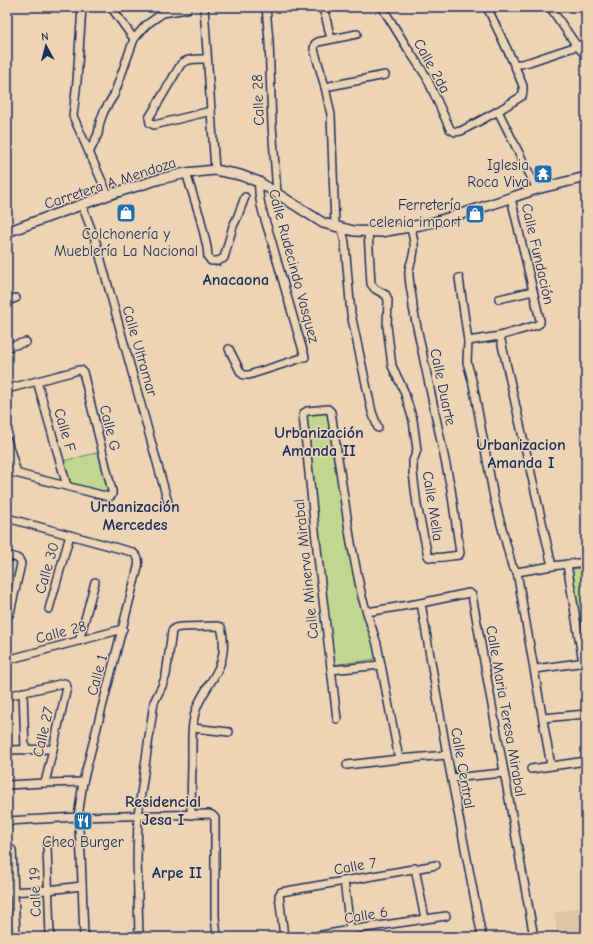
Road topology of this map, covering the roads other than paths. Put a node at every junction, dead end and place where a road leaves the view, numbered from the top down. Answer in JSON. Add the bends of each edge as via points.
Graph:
{"nodes":[{"id":1,"x":82,"y":7,"type":"edge"},
{"id":2,"x":110,"y":7,"type":"edge"},
{"id":3,"x":204,"y":7,"type":"edge"},
{"id":4,"x":266,"y":7,"type":"edge"},
{"id":5,"x":322,"y":7,"type":"edge"},
{"id":6,"x":382,"y":7,"type":"edge"},
{"id":7,"x":487,"y":7,"type":"edge"},
{"id":8,"x":550,"y":7,"type":"edge"},
{"id":9,"x":187,"y":9,"type":"dead end"},
{"id":10,"x":163,"y":10,"type":"edge"},
{"id":11,"x":357,"y":34,"type":"dead end"},
{"id":12,"x":134,"y":39,"type":"junction"},
{"id":13,"x":331,"y":39,"type":"junction"},
{"id":14,"x":586,"y":43,"type":"edge"},
{"id":15,"x":577,"y":46,"type":"junction"},
{"id":16,"x":586,"y":56,"type":"edge"},
{"id":17,"x":207,"y":59,"type":"junction"},
{"id":18,"x":514,"y":64,"type":"junction"},
{"id":19,"x":385,"y":75,"type":"dead end"},
{"id":20,"x":325,"y":87,"type":"junction"},
{"id":21,"x":211,"y":111,"type":"junction"},
{"id":22,"x":498,"y":111,"type":"junction"},
{"id":23,"x":89,"y":153,"type":"junction"},
{"id":24,"x":215,"y":170,"type":"junction"},
{"id":25,"x":186,"y":173,"type":"junction"},
{"id":26,"x":586,"y":177,"type":"edge"},
{"id":27,"x":259,"y":182,"type":"junction"},
{"id":28,"x":537,"y":190,"type":"junction"},
{"id":29,"x":277,"y":193,"type":"junction"},
{"id":30,"x":108,"y":195,"type":"junction"},
{"id":31,"x":245,"y":197,"type":"dead end"},
{"id":32,"x":511,"y":198,"type":"junction"},
{"id":33,"x":82,"y":205,"type":"junction"},
{"id":34,"x":338,"y":227,"type":"junction"},
{"id":35,"x":411,"y":227,"type":"junction"},
{"id":36,"x":368,"y":231,"type":"junction"},
{"id":37,"x":7,"y":232,"type":"edge"},
{"id":38,"x":459,"y":278,"type":"dead end"},
{"id":39,"x":533,"y":291,"type":"junction"},
{"id":40,"x":16,"y":298,"type":"dead end"},
{"id":41,"x":500,"y":299,"type":"dead end"},
{"id":42,"x":7,"y":301,"type":"edge"},
{"id":43,"x":500,"y":336,"type":"junction"},
{"id":44,"x":468,"y":341,"type":"junction"},
{"id":45,"x":26,"y":342,"type":"dead end"},
{"id":46,"x":7,"y":347,"type":"edge"},
{"id":47,"x":229,"y":349,"type":"dead end"},
{"id":48,"x":37,"y":381,"type":"junction"},
{"id":49,"x":7,"y":388,"type":"edge"},
{"id":50,"x":378,"y":428,"type":"dead end"},
{"id":51,"x":7,"y":440,"type":"edge"},
{"id":52,"x":7,"y":471,"type":"edge"},
{"id":53,"x":17,"y":473,"type":"junction"},
{"id":54,"x":67,"y":486,"type":"junction"},
{"id":55,"x":169,"y":506,"type":"dead end"},
{"id":56,"x":7,"y":518,"type":"edge"},
{"id":57,"x":70,"y":535,"type":"junction"},
{"id":58,"x":7,"y":555,"type":"edge"},
{"id":59,"x":428,"y":556,"type":"joint"},
{"id":60,"x":586,"y":562,"type":"edge"},
{"id":61,"x":567,"y":564,"type":"junction"},
{"id":62,"x":552,"y":566,"type":"junction"},
{"id":63,"x":518,"y":572,"type":"junction"},
{"id":64,"x":95,"y":582,"type":"dead end"},
{"id":65,"x":421,"y":603,"type":"junction"},
{"id":66,"x":49,"y":609,"type":"dead end"},
{"id":67,"x":367,"y":612,"type":"junction"},
{"id":68,"x":7,"y":617,"type":"edge"},
{"id":69,"x":122,"y":628,"type":"junction"},
{"id":70,"x":79,"y":641,"type":"junction"},
{"id":71,"x":7,"y":660,"type":"edge"},
{"id":72,"x":585,"y":662,"type":"edge"},
{"id":73,"x":381,"y":665,"type":"junction"},
{"id":74,"x":535,"y":669,"type":"junction"},
{"id":75,"x":331,"y":670,"type":"junction"},
{"id":76,"x":23,"y":692,"type":"junction"},
{"id":77,"x":7,"y":696,"type":"edge"},
{"id":78,"x":586,"y":714,"type":"edge"},
{"id":79,"x":543,"y":718,"type":"junction"},
{"id":80,"x":337,"y":719,"type":"dead end"},
{"id":81,"x":193,"y":728,"type":"junction"},
{"id":82,"x":229,"y":732,"type":"dead end"},
{"id":83,"x":53,"y":749,"type":"junction"},
{"id":84,"x":7,"y":750,"type":"edge"},
{"id":85,"x":25,"y":750,"type":"junction"},
{"id":86,"x":447,"y":755,"type":"junction"},
{"id":87,"x":399,"y":759,"type":"junction"},
{"id":88,"x":586,"y":761,"type":"edge"},
{"id":89,"x":347,"y":765,"type":"dead end"},
{"id":90,"x":551,"y":766,"type":"junction"},
{"id":91,"x":531,"y":769,"type":"dead end"},
{"id":92,"x":503,"y":773,"type":"junction"},
{"id":93,"x":452,"y":778,"type":"junction"},
{"id":94,"x":83,"y":782,"type":"junction"},
{"id":95,"x":45,"y":783,"type":"junction"},
{"id":96,"x":7,"y":785,"type":"edge"},
{"id":97,"x":138,"y":815,"type":"junction"},
{"id":98,"x":191,"y":815,"type":"junction"},
{"id":99,"x":78,"y":816,"type":"junction"},
{"id":100,"x":7,"y":821,"type":"edge"},
{"id":101,"x":47,"y":846,"type":"dead end"},
{"id":102,"x":12,"y":850,"type":"dead end"},
{"id":103,"x":436,"y":865,"type":"dead end"},
{"id":104,"x":415,"y":868,"type":"junction"},
{"id":105,"x":344,"y":881,"type":"junction"},
{"id":106,"x":82,"y":886,"type":"junction"},
{"id":107,"x":48,"y":890,"type":"junction"},
{"id":108,"x":10,"y":891,"type":"edge"},
{"id":109,"x":446,"y":916,"type":"dead end"},
{"id":110,"x":425,"y":919,"type":"junction"},
{"id":111,"x":351,"y":934,"type":"edge"},
{"id":112,"x":16,"y":937,"type":"edge"},
{"id":113,"x":50,"y":937,"type":"edge"},
{"id":114,"x":84,"y":937,"type":"edge"},
{"id":115,"x":139,"y":937,"type":"edge"},
{"id":116,"x":217,"y":937,"type":"edge"},
{"id":117,"x":284,"y":937,"type":"edge"},
{"id":118,"x":311,"y":937,"type":"edge"},
{"id":119,"x":482,"y":937,"type":"edge"},
{"id":120,"x":534,"y":937,"type":"edge"}],
"edges":[{"from":1,"to":23,"type":"street","via":[[72,116]]},
{"from":2,"to":12,"type":"street"},
{"from":3,"to":17,"type":"street"},
{"from":4,"to":29,"type":"street","name":"Calle 28"},
{"from":5,"to":13,"type":"street"},
{"from":6,"to":22,"type":"street","name":"Calle 2da","via":[[426,76],[450,129],[455,132],[461,131]]},
{"from":7,"to":18,"type":"street"},
{"from":8,"to":15,"type":"street"},
{"from":9,"to":10,"type":"street"},
{"from":10,"to":12,"type":"street"},
{"from":11,"to":13,"type":"street"},
{"from":12,"to":23,"type":"street"},
{"from":13,"to":20,"type":"street","via":[[314,44]]},
{"from":14,"to":15,"type":"street"},
{"from":15,"to":16,"type":"street"},
{"from":15,"to":18,"type":"street"},
{"from":17,"to":21,"type":"street"},
{"from":17,"to":21,"type":"street","via":[[189,59],[181,64],[149,118],[150,123],[154,125]]},
{"from":18,"to":22,"type":"street","via":[[523,86],[522,96]]},
{"from":19,"to":20,"type":"street"},
{"from":20,"to":34,"type":"street","via":[[332,115]]},
{"from":21,"to":24,"type":"street"},
{"from":22,"to":28,"type":"street"},
{"from":23,"to":30,"type":"street"},
{"from":24,"to":25,"type":"street","name":"Carretera A Mendoza"},
{"from":24,"to":27,"type":"street","name":"Carretera A Mendoza"},
{"from":25,"to":30,"type":"street","name":"Carretera A Mendoza"},
{"from":25,"to":31,"type":"street","via":[[211,261],[224,258]]},
{"from":26,"to":28,"type":"street","name":"Carretera A Mendoza"},
{"from":27,"to":29,"type":"street","name":"Carretera A Mendoza"},
{"from":27,"to":47,"type":"street","name":"Calle Rudecindo Vasquez","via":[[262,205],[305,357],[244,375]]},
{"from":28,"to":32,"type":"street","name":"Carretera A Mendoza"},
{"from":29,"to":34,"type":"street","name":"Carretera A Mendoza","via":[[323,223]]},
{"from":30,"to":33,"type":"street","name":"Carretera A Mendoza"},
{"from":32,"to":35,"type":"street","name":"Carretera A Mendoza"},
{"from":32,"to":39,"type":"street","name":"Calle Fundación"},
{"from":33,"to":37,"type":"street","name":"Carretera A Mendoza"},
{"from":33,"to":55,"type":"street","name":"Calle Ultramar","via":[[96,242]]},
{"from":34,"to":36,"type":"street","name":"Carretera A Mendoza"},
{"from":34,"to":50,"type":"street","via":[[345,243],[351,314],[372,412]]},
{"from":35,"to":36,"type":"street","name":"Carretera A Mendoza"},
{"from":35,"to":59,"type":"street","name":"Calle Duarte","via":[[415,247],[409,270],[413,308],[451,489],[460,553],[431,558]]},
{"from":36,"to":59,"type":"street","name":"Calle Mella","via":[[371,284],[386,295],[388,300],[387,326],[392,366],[404,391],[413,420],[417,450],[413,461],[413,473]]},
{"from":38,"to":44,"type":"street"},
{"from":39,"to":41,"type":"street"},
{"from":39,"to":43,"type":"street","name":"Calle Fundación","via":[[540,323]]},
{"from":40,"to":42,"type":"street"},
{"from":43,"to":44,"type":"street","name":"Calle Fundación"},
{"from":43,"to":62,"type":"street"},
{"from":44,"to":63,"type":"street","via":[[467,362],[494,498],[512,566]]},
{"from":45,"to":46,"type":"street"},
{"from":48,"to":49,"type":"street"},
{"from":48,"to":54,"type":"street","name":"Calle F"},
{"from":48,"to":54,"type":"street","name":"Calle G","via":[[79,370],[83,372],[112,495],[109,497]]},
{"from":51,"to":53,"type":"street"},
{"from":52,"to":53,"type":"street"},
{"from":53,"to":54,"type":"street"},
{"from":56,"to":57,"type":"street","name":"Calle 1"},
{"from":57,"to":66,"type":"street","name":"Calle 30"},
{"from":57,"to":69,"type":"street","name":"Calle 1","via":[[136,555],[138,567]]},
{"from":58,"to":68,"type":"street","via":[[18,558],[21,564]]},
{"from":60,"to":61,"type":"street"},
{"from":61,"to":62,"type":"street"},
{"from":61,"to":72,"type":"street"},
{"from":62,"to":63,"type":"street"},
{"from":63,"to":74,"type":"street"},
{"from":64,"to":70,"type":"street"},
{"from":65,"to":67,"type":"street","name":"Calle Maria Teresa Mirabal"},
{"from":65,"to":86,"type":"street","name":"Calle Central"},
{"from":65,"to":92,"type":"street","name":"Calle Maria Teresa Mirabal","via":[[469,593],[472,595]]},
{"from":67,"to":73,"type":"street"},
{"from":67,"to":75,"type":"street","name":"Calle Minerva Mirabal","via":[[351,543],[331,412],[328,409],[307,411],[303,416]]},
{"from":69,"to":70,"type":"street","name":"Calle 28"},
{"from":69,"to":94,"type":"street","name":"Calle 1"},
{"from":70,"to":71,"type":"street","name":"Calle 28"},
{"from":72,"to":74,"type":"street"},
{"from":73,"to":75,"type":"street"},
{"from":73,"to":87,"type":"street"},
{"from":74,"to":79,"type":"street"},
{"from":75,"to":80,"type":"street","name":"Calle Minerva Mirabal"},
{"from":76,"to":77,"type":"street"},
{"from":76,"to":83,"type":"street","name":"Calle 27","via":[[66,684]]},
{"from":76,"to":85,"type":"street"},
{"from":78,"to":79,"type":"street"},
{"from":79,"to":90,"type":"street"},
{"from":81,"to":82,"type":"street"},
{"from":81,"to":97,"type":"street","via":[[196,707],[218,669],[224,651],[221,627],[181,627],[172,631],[166,675],[154,702]]},
{"from":81,"to":98,"type":"street"},
{"from":83,"to":85,"type":"street"},
{"from":83,"to":95,"type":"street","name":"Calle 27"},
{"from":84,"to":85,"type":"street"},
{"from":86,"to":87,"type":"street"},
{"from":86,"to":93,"type":"street","name":"Calle Central"},
{"from":87,"to":89,"type":"street"},
{"from":88,"to":90,"type":"street"},
{"from":90,"to":91,"type":"street"},
{"from":92,"to":93,"type":"street"},
{"from":92,"to":120,"type":"street","name":"Calle Maria Teresa Mirabal"},
{"from":93,"to":119,"type":"street","name":"Calle Central"},
{"from":94,"to":95,"type":"street"},
{"from":94,"to":99,"type":"street","name":"Calle 1"},
{"from":95,"to":96,"type":"street"},
{"from":97,"to":98,"type":"street"},
{"from":97,"to":99,"type":"street"},
{"from":97,"to":115,"type":"street"},
{"from":98,"to":116,"type":"street","via":[[209,814],[215,818]]},
{"from":99,"to":100,"type":"street"},
{"from":99,"to":106,"type":"street","name":"Calle 1"},
{"from":101,"to":107,"type":"street","name":"Calle 19"},
{"from":102,"to":108,"type":"street"},
{"from":103,"to":104,"type":"street","name":"Calle 7"},
{"from":104,"to":105,"type":"street","name":"Calle 7"},
{"from":104,"to":110,"type":"street"},
{"from":105,"to":111,"type":"street"},
{"from":105,"to":117,"type":"street","name":"Calle 7","via":[[281,892],[279,895]]},
{"from":106,"to":107,"type":"street"},
{"from":106,"to":114,"type":"street","name":"Calle 1"},
{"from":107,"to":108,"type":"street"},
{"from":107,"to":113,"type":"street","name":"Calle 19"},
{"from":108,"to":112,"type":"street"},
{"from":109,"to":110,"type":"street","name":"Calle 6"},
{"from":110,"to":111,"type":"street","name":"Calle 6"},
{"from":111,"to":118,"type":"street","name":"Calle 6"}]}
